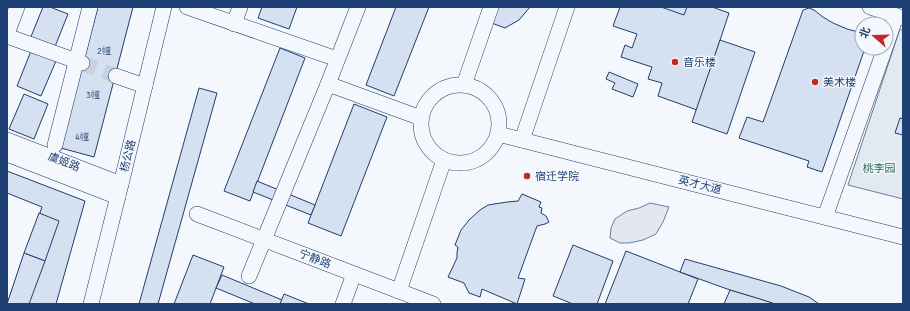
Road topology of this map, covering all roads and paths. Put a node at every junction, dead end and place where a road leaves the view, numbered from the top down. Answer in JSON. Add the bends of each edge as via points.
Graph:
{"nodes":[{"id":1,"x":90,"y":7,"type":"edge"},
{"id":2,"x":164,"y":7,"type":"edge"},
{"id":3,"x":187,"y":7,"type":"edge"},
{"id":4,"x":240,"y":7,"type":"edge"},
{"id":5,"x":358,"y":7,"type":"edge"},
{"id":6,"x":491,"y":7,"type":"edge"},
{"id":7,"x":566,"y":7,"type":"edge"},
{"id":8,"x":870,"y":7,"type":"edge"},
{"id":9,"x":13,"y":13,"type":"edge"},
{"id":10,"x":901,"y":14,"type":"edge"},
{"id":11,"x":234,"y":24,"type":"junction"},
{"id":12,"x":894,"y":28,"type":"edge"},
{"id":13,"x":7,"y":35,"type":"edge"},
{"id":14,"x":882,"y":56,"type":"edge"},
{"id":15,"x":337,"y":59,"type":"junction"},
{"id":16,"x":79,"y":62,"type":"junction"},
{"id":17,"x":116,"y":76,"type":"tunnel mouth"},
{"id":18,"x":328,"y":84,"type":"junction"},
{"id":19,"x":464,"y":85,"type":"junction"},
{"id":20,"x":145,"y":86,"type":"junction"},
{"id":21,"x":421,"y":118,"type":"junction"},
{"id":22,"x":498,"y":134,"type":"junction"},
{"id":23,"x":7,"y":140,"type":"edge"},
{"id":24,"x":522,"y":140,"type":"junction"},
{"id":25,"x":55,"y":145,"type":"dead end"},
{"id":26,"x":7,"y":154,"type":"edge"},
{"id":27,"x":444,"y":160,"type":"junction"},
{"id":28,"x":120,"y":190,"type":"junction"},
{"id":29,"x":197,"y":214,"type":"dead end"},
{"id":30,"x":825,"y":217,"type":"junction"},
{"id":31,"x":903,"y":237,"type":"edge"},
{"id":32,"x":264,"y":240,"type":"junction"},
{"id":33,"x":354,"y":274,"type":"junction"},
{"id":34,"x":249,"y":276,"type":"dead end"},
{"id":35,"x":399,"y":291,"type":"junction"},
{"id":36,"x":91,"y":304,"type":"edge"},
{"id":37,"x":343,"y":304,"type":"edge"},
{"id":38,"x":433,"y":304,"type":"edge"}],
"edges":[{"from":1,"to":16,"type":"street"},
{"from":2,"to":20,"type":"street","name":"杨公路"},
{"from":3,"to":11,"type":"street"},
{"from":4,"to":11,"type":"street"},
{"from":5,"to":15,"type":"street"},
{"from":6,"to":19,"type":"street"},
{"from":7,"to":24,"type":"street"},
{"from":8,"to":10,"type":"street"},
{"from":9,"to":13,"type":"street"},
{"from":10,"to":12,"type":"street"},
{"from":11,"to":15,"type":"street"},
{"from":13,"to":16,"type":"street"},
{"from":14,"to":30,"type":"street"},
{"from":15,"to":18,"type":"street"},
{"from":16,"to":25,"type":"street"},
{"from":17,"to":20,"type":"street"},
{"from":18,"to":21,"type":"street"},
{"from":18,"to":32,"type":"street"},
{"from":19,"to":21,"type":"street","via":[[445,87],[435,94],[427,103]]},
{"from":19,"to":22,"type":"street","via":[[481,91],[490,99],[499,122]]},
{"from":20,"to":28,"type":"street","name":"杨公路"},
{"from":21,"to":27,"type":"street","via":[[425,142],[433,153]]},
{"from":22,"to":24,"type":"street","name":"英才大道"},
{"from":22,"to":27,"type":"street","via":[[492,146],[482,156],[470,162]]},
{"from":23,"to":28,"type":"street","name":"虞姬路"},
{"from":24,"to":30,"type":"street","name":"英才大道"},
{"from":26,"to":28,"type":"street"},
{"from":27,"to":35,"type":"street"},
{"from":28,"to":36,"type":"street","name":"杨公路"},
{"from":29,"to":32,"type":"street","name":"宁静路"},
{"from":30,"to":31,"type":"street","name":"英才大道"},
{"from":32,"to":33,"type":"street","name":"宁静路"},
{"from":32,"to":34,"type":"street"},
{"from":33,"to":35,"type":"street","name":"宁静路"},
{"from":33,"to":37,"type":"street"},
{"from":35,"to":38,"type":"street","name":"宁静路"}]}
